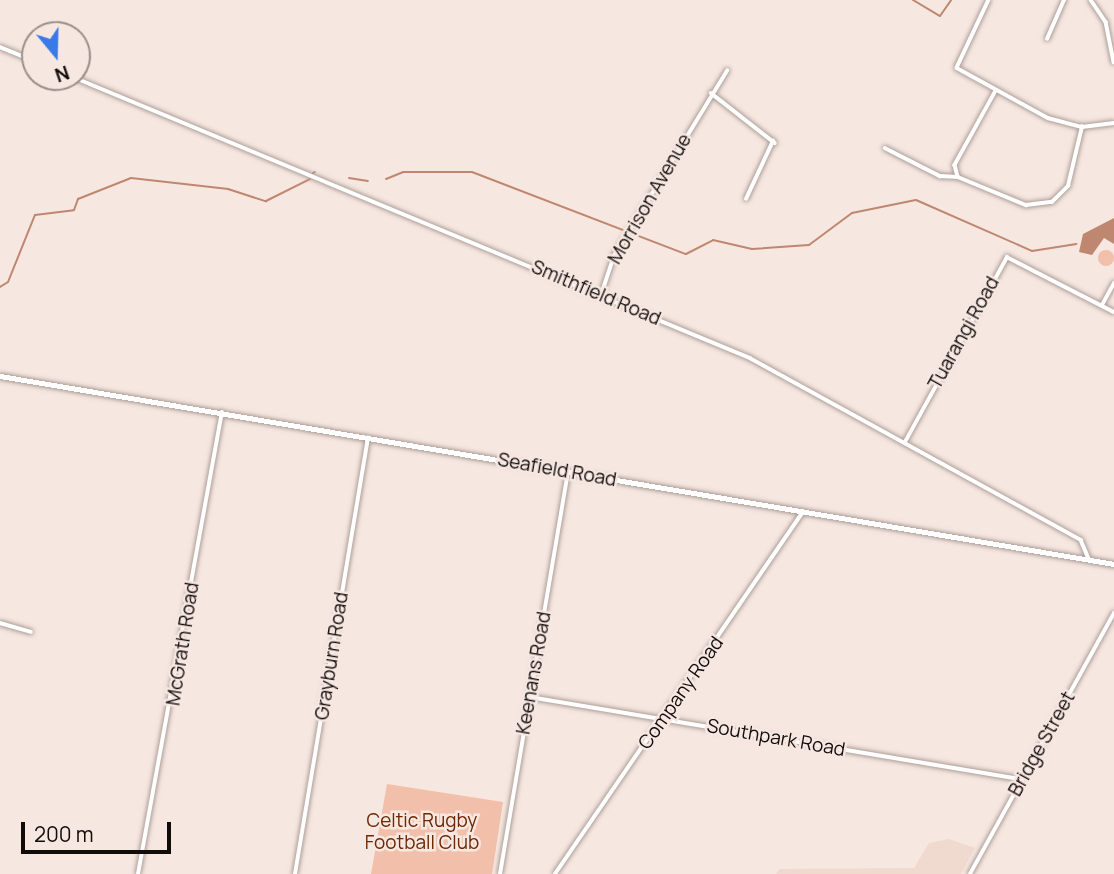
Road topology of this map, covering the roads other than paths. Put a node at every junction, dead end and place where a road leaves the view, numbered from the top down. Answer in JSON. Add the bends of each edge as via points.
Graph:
{"nodes":[{"id":1,"x":989,"y":0,"type":"edge"},
{"id":2,"x":1064,"y":0,"type":"edge"},
{"id":3,"x":1091,"y":0,"type":"edge"},
{"id":4,"x":1047,"y":39,"type":"dead end"},
{"id":5,"x":0,"y":47,"type":"edge"},
{"id":6,"x":21,"y":55,"type":"edge"},
{"id":7,"x":1114,"y":60,"type":"edge"},
{"id":8,"x":727,"y":71,"type":"dead end"},
{"id":9,"x":91,"y":84,"type":"edge"},
{"id":10,"x":996,"y":91,"type":"junction"},
{"id":11,"x":711,"y":93,"type":"junction"},
{"id":12,"x":1114,"y":123,"type":"edge"},
{"id":13,"x":1082,"y":127,"type":"junction"},
{"id":14,"x":885,"y":148,"type":"dead end"},
{"id":15,"x":958,"y":177,"type":"junction"},
{"id":16,"x":746,"y":199,"type":"dead end"},
{"id":17,"x":1114,"y":283,"type":"edge"},
{"id":18,"x":601,"y":295,"type":"junction"},
{"id":19,"x":1102,"y":305,"type":"junction"},
{"id":20,"x":1114,"y":312,"type":"edge"},
{"id":21,"x":0,"y":376,"type":"edge"},
{"id":22,"x":222,"y":413,"type":"junction"},
{"id":23,"x":368,"y":438,"type":"junction"},
{"id":24,"x":905,"y":442,"type":"junction"},
{"id":25,"x":569,"y":471,"type":"junction"},
{"id":26,"x":804,"y":511,"type":"junction"},
{"id":27,"x":1089,"y":559,"type":"junction"},
{"id":28,"x":1114,"y":564,"type":"edge"},
{"id":29,"x":1114,"y":614,"type":"edge"},
{"id":30,"x":0,"y":623,"type":"edge"},
{"id":31,"x":32,"y":632,"type":"dead end"},
{"id":32,"x":530,"y":697,"type":"junction"},
{"id":33,"x":663,"y":719,"type":"junction"},
{"id":34,"x":1022,"y":779,"type":"junction"},
{"id":35,"x":138,"y":874,"type":"edge"},
{"id":36,"x":295,"y":874,"type":"edge"},
{"id":37,"x":500,"y":874,"type":"edge"},
{"id":38,"x":555,"y":874,"type":"edge"},
{"id":39,"x":970,"y":874,"type":"edge"}],
"edges":[{"from":1,"to":10,"type":"street","via":[[956,64]]},
{"from":2,"to":4,"type":"street"},
{"from":3,"to":7,"type":"street","via":[[1107,22]]},
{"from":5,"to":6,"type":"street"},
{"from":8,"to":11,"type":"street","name":"Morrison Avenue"},
{"from":9,"to":18,"type":"street","name":"Smithfield Road"},
{"from":10,"to":13,"type":"street","via":[[1048,118]]},
{"from":10,"to":15,"type":"street","via":[[955,165]]},
{"from":11,"to":16,"type":"street","via":[[774,142]]},
{"from":11,"to":18,"type":"street","name":"Morrison Avenue","via":[[673,167],[614,256]]},
{"from":12,"to":13,"type":"street"},
{"from":13,"to":15,"type":"street","via":[[1071,180],[1052,202],[1026,205]]},
{"from":14,"to":15,"type":"street","via":[[940,176]]},
{"from":17,"to":19,"type":"street"},
{"from":18,"to":24,"type":"street","name":"Smithfield Road","via":[[750,358]]},
{"from":19,"to":20,"type":"street","name":"Tuarangi Road"},
{"from":19,"to":24,"type":"street","name":"Tuarangi Road","via":[[1007,257]]},
{"from":21,"to":22,"type":"street","name":"Seafield Road"},
{"from":22,"to":23,"type":"street","name":"Seafield Road"},
{"from":22,"to":35,"type":"street","name":"McGrath Road"},
{"from":23,"to":25,"type":"street","name":"Seafield Road"},
{"from":23,"to":36,"type":"street","name":"Grayburn Road"},
{"from":24,"to":27,"type":"street","name":"Smithfield Road","via":[[1081,540]]},
{"from":25,"to":26,"type":"street","name":"Seafield Road"},
{"from":25,"to":32,"type":"street","name":"Keenans Road"},
{"from":26,"to":27,"type":"street","name":"Seafield Road"},
{"from":26,"to":33,"type":"street","name":"Company Road"},
{"from":27,"to":28,"type":"street","name":"Seafield Road"},
{"from":29,"to":34,"type":"street","name":"Bridge Street"},
{"from":30,"to":31,"type":"street"},
{"from":32,"to":33,"type":"street","name":"Southpark Road"},
{"from":32,"to":37,"type":"street","name":"Keenans Road"},
{"from":33,"to":34,"type":"street","name":"Southpark Road"},
{"from":33,"to":38,"type":"street","name":"Company Road"},
{"from":34,"to":39,"type":"street","name":"Bridge Street"}]}
